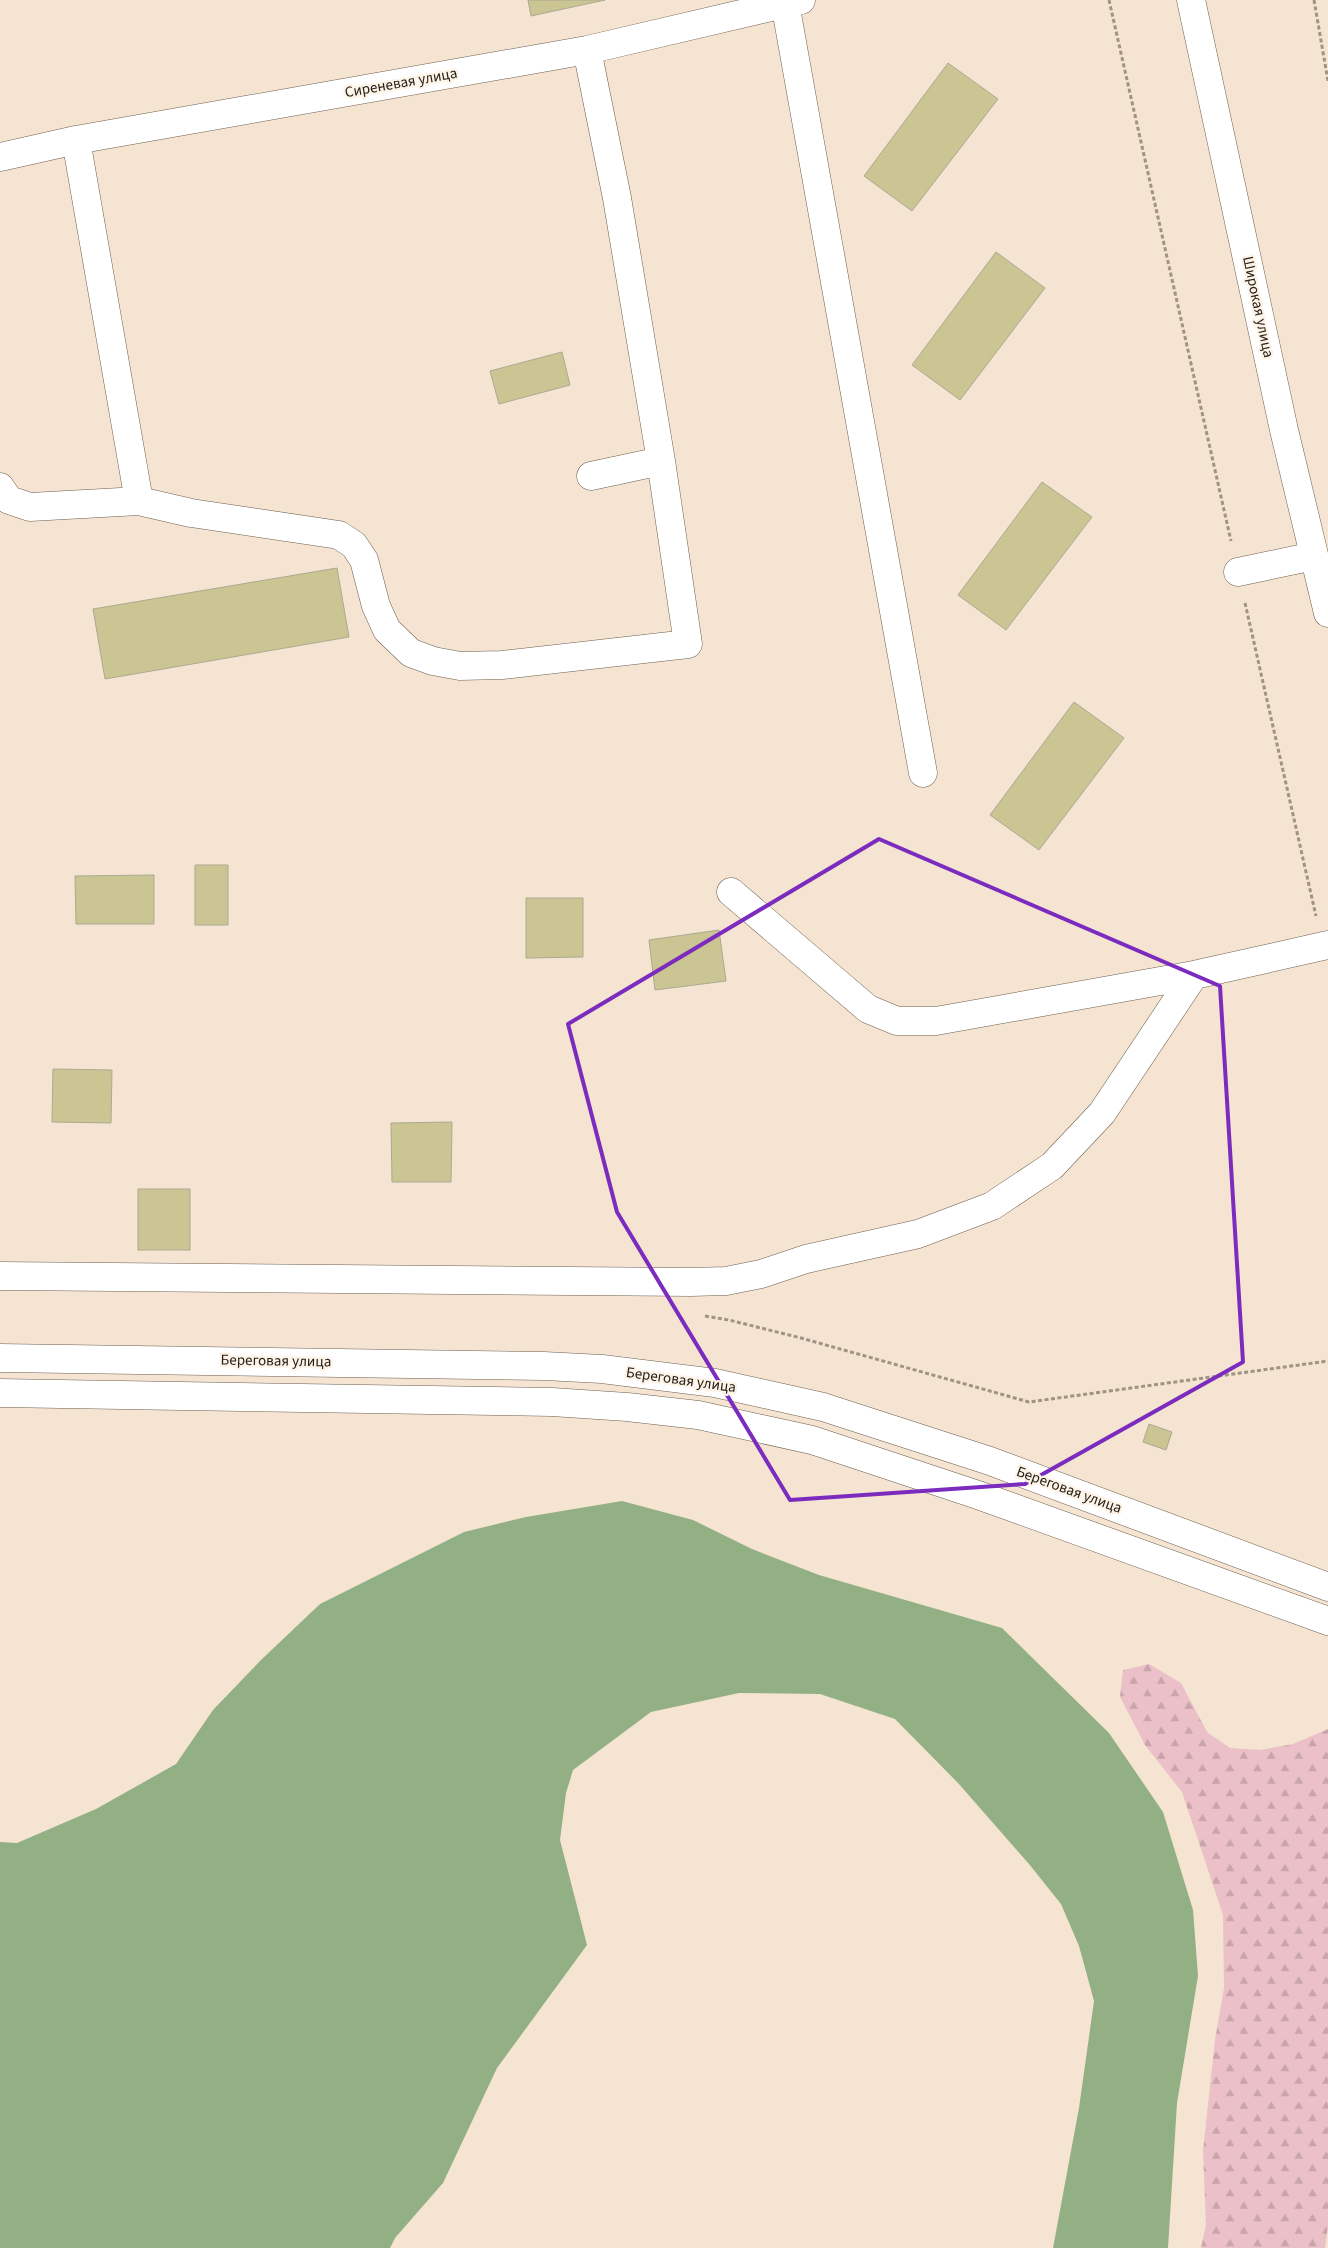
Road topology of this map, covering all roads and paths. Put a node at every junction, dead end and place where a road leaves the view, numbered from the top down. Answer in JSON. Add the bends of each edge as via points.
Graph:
{"nodes":[{"id":1,"x":1109,"y":0,"type":"edge"},
{"id":2,"x":1191,"y":0,"type":"edge"},
{"id":3,"x":1314,"y":0,"type":"edge"},
{"id":4,"x":793,"y":2,"type":"edge"},
{"id":5,"x":587,"y":50,"type":"junction"},
{"id":6,"x":1328,"y":81,"type":"edge"},
{"id":7,"x":76,"y":140,"type":"junction"},
{"id":8,"x":0,"y":157,"type":"edge"},
{"id":9,"x":661,"y":461,"type":"junction"},
{"id":10,"x":591,"y":476,"type":"dead end"},
{"id":11,"x":0,"y":487,"type":"edge"},
{"id":12,"x":139,"y":501,"type":"junction"},
{"id":13,"x":1317,"y":543,"type":"edge"},
{"id":14,"x":1238,"y":572,"type":"junction"},
{"id":15,"x":1328,"y":613,"type":"edge"},
{"id":16,"x":923,"y":773,"type":"dead end"},
{"id":17,"x":731,"y":892,"type":"dead end"},
{"id":18,"x":1326,"y":945,"type":"edge"},
{"id":19,"x":1194,"y":975,"type":"junction"},
{"id":20,"x":0,"y":1276,"type":"edge"},
{"id":21,"x":703,"y":1316,"type":"dead end"},
{"id":22,"x":0,"y":1358,"type":"edge"},
{"id":23,"x":1328,"y":1361,"type":"edge"},
{"id":24,"x":0,"y":1394,"type":"edge"},
{"id":25,"x":1328,"y":1587,"type":"edge"},
{"id":26,"x":1328,"y":1621,"type":"edge"}],
"edges":[{"from":1,"to":14,"type":"path"},
{"from":2,"to":13,"type":"main road","name":"Широкая улица","via":[[1282,421]]},
{"from":3,"to":6,"type":"path"},
{"from":4,"to":5,"type":"main road","name":"Сиреневая улица"},
{"from":4,"to":16,"type":"main road"},
{"from":5,"to":7,"type":"main road","name":"Сиреневая улица"},
{"from":5,"to":9,"type":"main road","via":[[617,198]]},
{"from":7,"to":8,"type":"main road","name":"Сиреневая улица"},
{"from":7,"to":12,"type":"main road"},
{"from":9,"to":10,"type":"main road"},
{"from":9,"to":12,"type":"main road","via":[[688,644],[502,665],[460,666],[411,653],[387,630],[376,606],[364,560],[354,545],[339,535],[192,513]]},
{"from":11,"to":12,"type":"main road","via":[[9,500],[30,507]]},
{"from":13,"to":14,"type":"main road"},
{"from":13,"to":15,"type":"main road","name":"Широкая улица"},
{"from":14,"to":18,"type":"path"},
{"from":17,"to":19,"type":"main road","via":[[868,1009],[897,1021],[936,1021]]},
{"from":18,"to":19,"type":"main road"},
{"from":19,"to":20,"type":"main road","via":[[1102,1113],[1052,1166],[992,1206],[918,1234],[761,1274],[726,1281],[691,1282]]},
{"from":21,"to":23,"type":"path","via":[[801,1338],[1029,1402]]},
{"from":22,"to":25,"type":"main road","name":"Береговая улица","via":[[544,1366],[602,1369],[715,1383],[823,1407],[990,1461]]},
{"from":24,"to":26,"type":"main road","via":[[552,1402],[698,1415],[812,1440],[978,1495]]}]}
